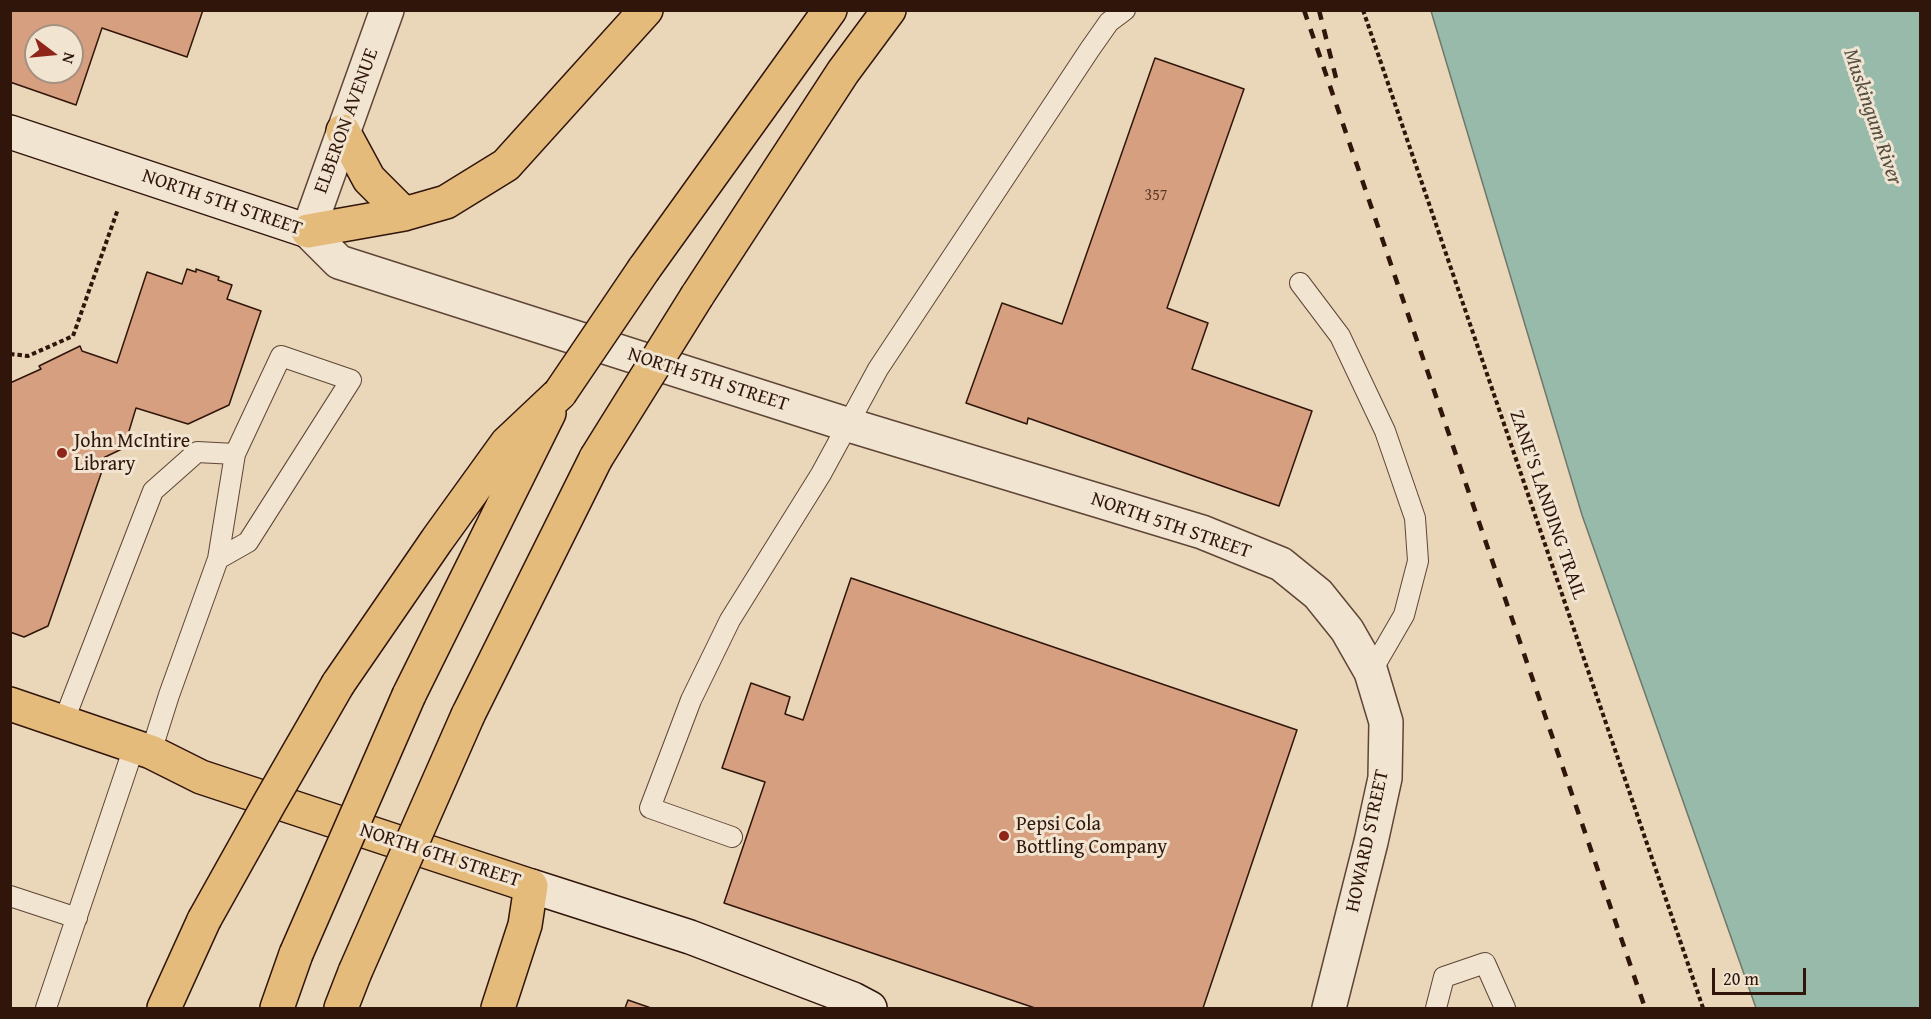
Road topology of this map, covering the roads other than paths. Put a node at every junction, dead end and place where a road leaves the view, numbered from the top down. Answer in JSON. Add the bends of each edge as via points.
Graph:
{"nodes":[{"id":1,"x":387,"y":10,"type":"edge"},
{"id":2,"x":646,"y":10,"type":"edge"},
{"id":3,"x":830,"y":10,"type":"edge"},
{"id":4,"x":889,"y":10,"type":"edge"},
{"id":5,"x":1125,"y":10,"type":"edge"},
{"id":6,"x":343,"y":131,"type":"junction"},
{"id":7,"x":10,"y":132,"type":"edge"},
{"id":8,"x":404,"y":214,"type":"junction"},
{"id":9,"x":308,"y":231,"type":"junction"},
{"id":10,"x":1300,"y":283,"type":"dead end"},
{"id":11,"x":560,"y":393,"type":"junction"},
{"id":12,"x":849,"y":424,"type":"junction"},
{"id":13,"x":235,"y":454,"type":"junction"},
{"id":14,"x":218,"y":559,"type":"junction"},
{"id":15,"x":1371,"y":672,"type":"junction"},
{"id":16,"x":10,"y":704,"type":"edge"},
{"id":17,"x":63,"y":723,"type":"junction"},
{"id":18,"x":142,"y":749,"type":"junction"},
{"id":19,"x":732,"y":837,"type":"dead end"},
{"id":20,"x":531,"y":886,"type":"junction"},
{"id":21,"x":10,"y":896,"type":"edge"},
{"id":22,"x":77,"y":918,"type":"junction"},
{"id":23,"x":46,"y":1008,"type":"edge"},
{"id":24,"x":164,"y":1008,"type":"edge"},
{"id":25,"x":277,"y":1008,"type":"edge"},
{"id":26,"x":341,"y":1008,"type":"edge"},
{"id":27,"x":498,"y":1008,"type":"edge"},
{"id":28,"x":870,"y":1008,"type":"edge"},
{"id":29,"x":1329,"y":1008,"type":"edge"},
{"id":30,"x":1436,"y":1008,"type":"edge"},
{"id":31,"x":1505,"y":1008,"type":"edge"}],
"edges":[{"from":1,"to":6,"type":"street","name":"ELBERON AVENUE"},
{"from":2,"to":8,"type":"main road","via":[[506,165],[446,202]]},
{"from":3,"to":11,"type":"main road","bridge":true},
{"from":4,"to":26,"type":"main road","bridge":true,"via":[[843,72],[597,458],[468,715]]},
{"from":5,"to":12,"type":"lane","via":[[1109,22],[1090,49],[878,369]]},
{"from":6,"to":8,"type":"main road","via":[[369,178]]},
{"from":6,"to":9,"type":"street","name":"ELBERON AVENUE"},
{"from":7,"to":9,"type":"street","name":"NORTH 5TH STREET"},
{"from":8,"to":9,"type":"main road"},
{"from":9,"to":12,"type":"street","name":"NORTH 5TH STREET","via":[[339,262],[349,266]]},
{"from":10,"to":15,"type":"lane","via":[[1340,336],[1385,431],[1415,518],[1418,561],[1404,615]]},
{"from":11,"to":24,"type":"main road","bridge":true,"via":[[507,443],[338,684],[204,920]]},
{"from":11,"to":25,"type":"main road","bridge":true,"via":[[409,695],[296,954]]},
{"from":12,"to":15,"type":"street","name":"NORTH 5TH STREET","via":[[1202,532],[1281,564],[1318,594],[1347,630]]},
{"from":12,"to":19,"type":"lane","via":[[730,620],[691,700],[650,808]]},
{"from":13,"to":14,"type":"lane"},
{"from":13,"to":14,"type":"lane","via":[[281,357],[351,380],[248,542]]},
{"from":13,"to":17,"type":"lane","via":[[197,452],[153,491]]},
{"from":14,"to":18,"type":"lane","via":[[169,694]]},
{"from":15,"to":29,"type":"street","name":"HOWARD STREET","via":[[1386,723],[1385,778]]},
{"from":16,"to":17,"type":"main road","name":"NORTH 6TH STREET"},
{"from":17,"to":18,"type":"main road","name":"NORTH 6TH STREET"},
{"from":18,"to":20,"type":"main road","name":"NORTH 6TH STREET","via":[[201,777]]},
{"from":18,"to":22,"type":"lane"},
{"from":20,"to":27,"type":"main road","via":[[525,925]]},
{"from":20,"to":28,"type":"street","name":"NORTH 6TH STREET","via":[[690,938]]},
{"from":21,"to":22,"type":"lane"},
{"from":22,"to":23,"type":"lane"},
{"from":30,"to":31,"type":"lane","via":[[1444,977],[1485,963]]}]}
